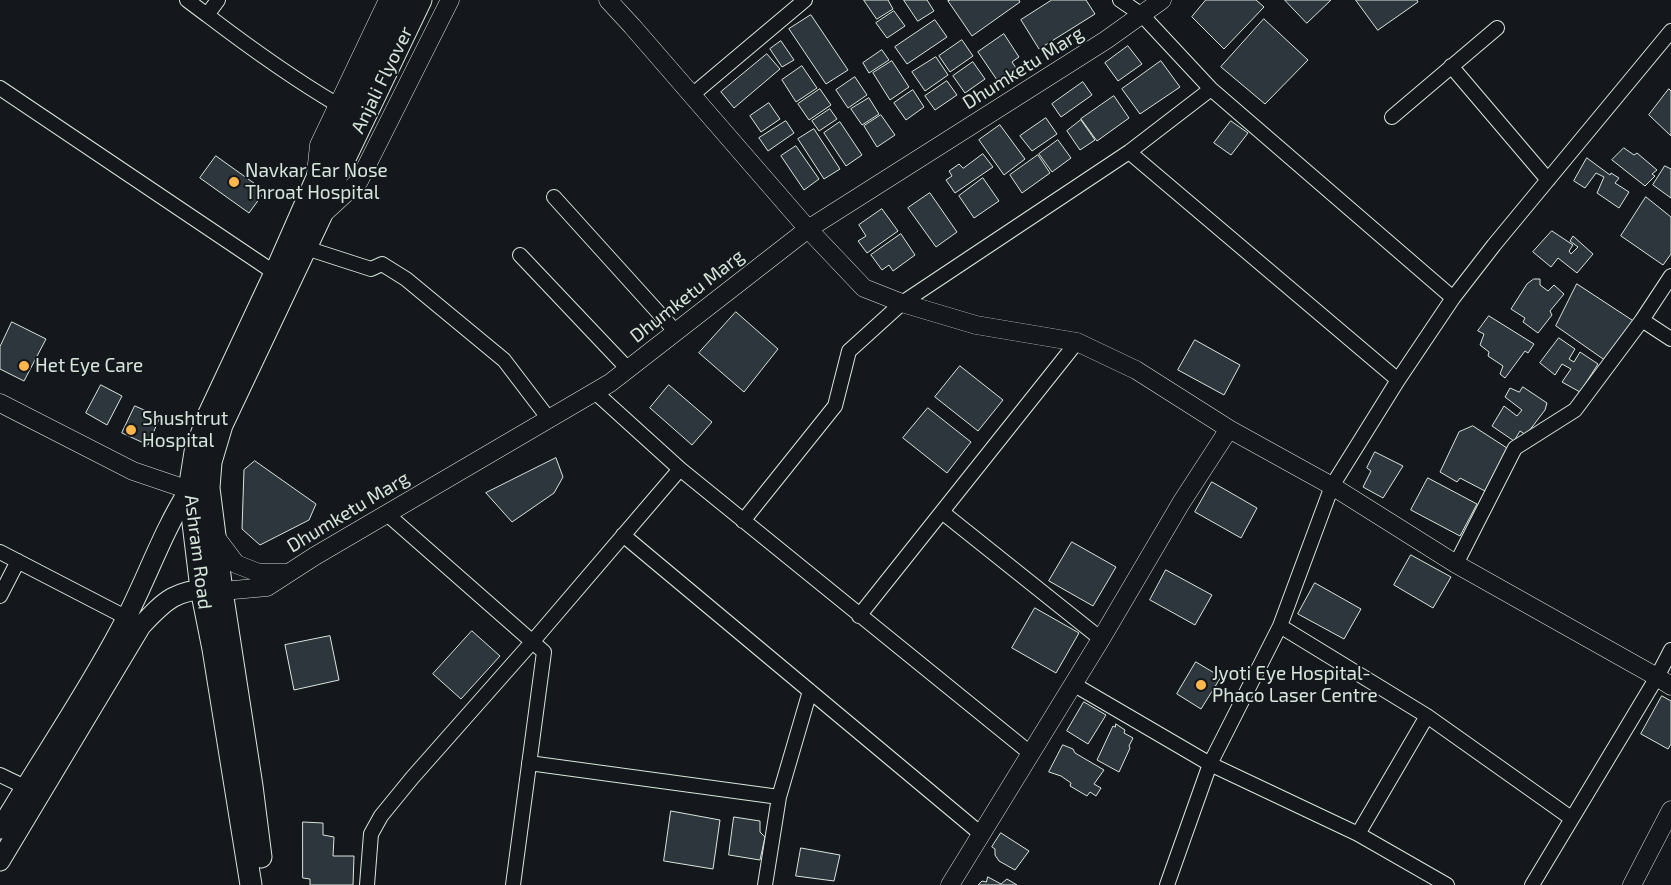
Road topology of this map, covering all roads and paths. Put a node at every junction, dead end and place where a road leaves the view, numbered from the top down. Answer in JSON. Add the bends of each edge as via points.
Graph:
{"nodes":[{"id":1,"x":187,"y":0,"type":"edge"},
{"id":2,"x":218,"y":0,"type":"edge"},
{"id":3,"x":388,"y":0,"type":"edge"},
{"id":4,"x":402,"y":0,"type":"edge"},
{"id":5,"x":421,"y":0,"type":"edge"},
{"id":6,"x":450,"y":0,"type":"edge"},
{"id":7,"x":608,"y":0,"type":"edge"},
{"id":8,"x":805,"y":0,"type":"edge"},
{"id":9,"x":1120,"y":0,"type":"edge"},
{"id":10,"x":1162,"y":0,"type":"edge"},
{"id":11,"x":207,"y":15,"type":"junction"},
{"id":12,"x":1142,"y":15,"type":"junction"},
{"id":13,"x":1497,"y":28,"type":"dead end"},
{"id":14,"x":1671,"y":31,"type":"edge"},
{"id":15,"x":1451,"y":66,"type":"junction"},
{"id":16,"x":0,"y":88,"type":"edge"},
{"id":17,"x":1210,"y":89,"type":"junction"},
{"id":18,"x":692,"y":95,"type":"junction"},
{"id":19,"x":338,"y":105,"type":"junction"},
{"id":20,"x":1392,"y":117,"type":"dead end"},
{"id":21,"x":1129,"y":152,"type":"junction"},
{"id":22,"x":331,"y":167,"type":"junction"},
{"id":23,"x":1548,"y":180,"type":"junction"},
{"id":24,"x":315,"y":182,"type":"junction"},
{"id":25,"x":554,"y":197,"type":"dead end"},
{"id":26,"x":321,"y":216,"type":"junction"},
{"id":27,"x":808,"y":229,"type":"junction"},
{"id":28,"x":306,"y":248,"type":"junction"},
{"id":29,"x":520,"y":255,"type":"dead end"},
{"id":30,"x":275,"y":273,"type":"junction"},
{"id":31,"x":1671,"y":276,"type":"edge"},
{"id":32,"x":1453,"y":298,"type":"junction"},
{"id":33,"x":902,"y":302,"type":"junction"},
{"id":34,"x":1642,"y":320,"type":"junction"},
{"id":35,"x":676,"y":332,"type":"junction"},
{"id":36,"x":1671,"y":339,"type":"edge"},
{"id":37,"x":1076,"y":342,"type":"junction"},
{"id":38,"x":628,"y":369,"type":"junction"},
{"id":39,"x":1398,"y":380,"type":"junction"},
{"id":40,"x":595,"y":392,"type":"junction"},
{"id":41,"x":0,"y":403,"type":"edge"},
{"id":42,"x":549,"y":419,"type":"junction"},
{"id":43,"x":1229,"y":429,"type":"junction"},
{"id":44,"x":680,"y":469,"type":"junction"},
{"id":45,"x":1332,"y":486,"type":"junction"},
{"id":46,"x":199,"y":489,"type":"junction"},
{"id":47,"x":942,"y":512,"type":"junction"},
{"id":48,"x":387,"y":514,"type":"junction"},
{"id":49,"x":743,"y":521,"type":"junction"},
{"id":50,"x":623,"y":535,"type":"junction"},
{"id":51,"x":215,"y":536,"type":"junction"},
{"id":52,"x":0,"y":552,"type":"edge"},
{"id":53,"x":18,"y":562,"type":"junction"},
{"id":54,"x":1456,"y":564,"type":"junction"},
{"id":55,"x":288,"y":573,"type":"junction"},
{"id":56,"x":211,"y":590,"type":"junction"},
{"id":57,"x":0,"y":596,"type":"edge"},
{"id":58,"x":859,"y":616,"type":"junction"},
{"id":59,"x":134,"y":622,"type":"junction"},
{"id":60,"x":1280,"y":626,"type":"junction"},
{"id":61,"x":1101,"y":639,"type":"junction"},
{"id":62,"x":533,"y":642,"type":"junction"},
{"id":63,"x":1671,"y":650,"type":"edge"},
{"id":64,"x":1664,"y":682,"type":"edge"},
{"id":65,"x":1073,"y":684,"type":"junction"},
{"id":66,"x":810,"y":691,"type":"junction"},
{"id":67,"x":1427,"y":716,"type":"junction"},
{"id":68,"x":1030,"y":753,"type":"junction"},
{"id":69,"x":529,"y":763,"type":"junction"},
{"id":70,"x":1210,"y":764,"type":"junction"},
{"id":71,"x":0,"y":775,"type":"edge"},
{"id":72,"x":25,"y":787,"type":"junction"},
{"id":73,"x":779,"y":797,"type":"junction"},
{"id":74,"x":1671,"y":810,"type":"edge"},
{"id":75,"x":1571,"y":818,"type":"junction"},
{"id":76,"x":0,"y":829,"type":"edge"},
{"id":77,"x":981,"y":834,"type":"junction"},
{"id":78,"x":1358,"y":834,"type":"junction"},
{"id":79,"x":0,"y":861,"type":"edge"},
{"id":80,"x":251,"y":885,"type":"edge"},
{"id":81,"x":265,"y":885,"type":"edge"},
{"id":82,"x":367,"y":885,"type":"edge"},
{"id":83,"x":513,"y":885,"type":"edge"},
{"id":84,"x":764,"y":885,"type":"edge"},
{"id":85,"x":950,"y":885,"type":"edge"},
{"id":86,"x":1167,"y":885,"type":"edge"},
{"id":87,"x":1447,"y":885,"type":"edge"},
{"id":88,"x":1532,"y":885,"type":"edge"},
{"id":89,"x":1632,"y":885,"type":"edge"}],
"edges":[{"from":1,"to":11,"type":"street"},
{"from":2,"to":11,"type":"street"},
{"from":3,"to":19,"type":"street"},
{"from":4,"to":22,"type":"main road","name":"Anjali Flyover"},
{"from":5,"to":22,"type":"main road","name":"Anjali Flyover"},
{"from":6,"to":26,"type":"street","via":[[360,181]]},
{"from":7,"to":18,"type":"street"},
{"from":8,"to":18,"type":"street"},
{"from":9,"to":12,"type":"street"},
{"from":10,"to":12,"type":"street","name":"Dhumketu Marg"},
{"from":11,"to":19,"type":"street","via":[[268,60]]},
{"from":12,"to":17,"type":"street"},
{"from":12,"to":27,"type":"street","name":"Dhumketu Marg"},
{"from":13,"to":15,"type":"street"},
{"from":14,"to":23,"type":"street"},
{"from":15,"to":20,"type":"street"},
{"from":15,"to":23,"type":"street"},
{"from":16,"to":30,"type":"street"},
{"from":17,"to":21,"type":"street"},
{"from":17,"to":32,"type":"street"},
{"from":18,"to":27,"type":"street"},
{"from":19,"to":24,"type":"street","via":[[319,146]]},
{"from":21,"to":33,"type":"street"},
{"from":21,"to":39,"type":"street"},
{"from":22,"to":24,"type":"main road","name":"Anjali Flyover"},
{"from":22,"to":26,"type":"main road","name":"Anjali Flyover"},
{"from":23,"to":32,"type":"street"},
{"from":24,"to":30,"type":"main road","name":"Ashram Road"},
{"from":25,"to":35,"type":"street"},
{"from":26,"to":28,"type":"main road","name":"Ashram Road"},
{"from":27,"to":33,"type":"street","via":[[864,288]]},
{"from":27,"to":35,"type":"street","name":"Dhumketu Marg"},
{"from":28,"to":42,"type":"street","via":[[371,269],[382,264],[406,279],[504,360]]},
{"from":28,"to":46,"type":"main road","name":"Ashram Road","via":[[222,425]]},
{"from":29,"to":38,"type":"street"},
{"from":30,"to":46,"type":"main road","name":"Ashram Road","via":[[207,418],[195,452]]},
{"from":31,"to":34,"type":"street"},
{"from":32,"to":39,"type":"street"},
{"from":33,"to":37,"type":"street","via":[[976,325]]},
{"from":33,"to":49,"type":"street","via":[[849,351],[835,406]]},
{"from":34,"to":36,"type":"street"},
{"from":34,"to":54,"type":"street","via":[[1575,410],[1516,448]]},
{"from":35,"to":38,"type":"street","name":"Dhumketu Marg"},
{"from":37,"to":43,"type":"street","via":[[1136,370]]},
{"from":37,"to":47,"type":"street"},
{"from":38,"to":40,"type":"street","name":"Dhumketu Marg"},
{"from":39,"to":45,"type":"street"},
{"from":40,"to":42,"type":"street","name":"Dhumketu Marg"},
{"from":40,"to":44,"type":"street"},
{"from":41,"to":46,"type":"street","via":[[133,471]]},
{"from":42,"to":48,"type":"street","name":"Dhumketu Marg"},
{"from":43,"to":45,"type":"street"},
{"from":43,"to":61,"type":"street","via":[[1181,502]]},
{"from":44,"to":49,"type":"street"},
{"from":44,"to":50,"type":"street"},
{"from":45,"to":54,"type":"street"},
{"from":45,"to":60,"type":"street"},
{"from":46,"to":51,"type":"main road","name":"Ashram Road"},
{"from":46,"to":56,"type":"main road","name":"Ashram Road"},
{"from":46,"to":59,"type":"main road","via":[[174,514],[136,600]]},
{"from":47,"to":58,"type":"street"},
{"from":47,"to":61,"type":"street"},
{"from":48,"to":55,"type":"street","name":"Dhumketu Marg"},
{"from":48,"to":62,"type":"street"},
{"from":49,"to":58,"type":"street"},
{"from":50,"to":62,"type":"street"},
{"from":50,"to":66,"type":"street"},
{"from":51,"to":55,"type":"street","via":[[236,564],[259,573]]},
{"from":51,"to":56,"type":"main road","name":"Ashram Road"},
{"from":52,"to":53,"type":"street"},
{"from":53,"to":57,"type":"street"},
{"from":53,"to":59,"type":"street"},
{"from":54,"to":64,"type":"street"},
{"from":55,"to":56,"type":"street","name":"Dhumketu Marg","via":[[267,587]]},
{"from":56,"to":59,"type":"main road","via":[[182,592]]},
{"from":56,"to":80,"type":"main road","name":"Ashram Road","via":[[213,649]]},
{"from":56,"to":81,"type":"main road","name":"Ashram Road","via":[[248,756]]},
{"from":58,"to":68,"type":"street"},
{"from":59,"to":72,"type":"main road","via":[[111,647]]},
{"from":59,"to":79,"type":"main road"},
{"from":60,"to":67,"type":"street"},
{"from":60,"to":70,"type":"street"},
{"from":61,"to":65,"type":"street"},
{"from":62,"to":69,"type":"street","via":[[544,652]]},
{"from":62,"to":82,"type":"street","via":[[381,816],[371,834]]},
{"from":63,"to":64,"type":"street"},
{"from":64,"to":75,"type":"street"},
{"from":65,"to":68,"type":"street"},
{"from":65,"to":70,"type":"street"},
{"from":66,"to":73,"type":"street"},
{"from":66,"to":77,"type":"street"},
{"from":67,"to":75,"type":"street"},
{"from":67,"to":78,"type":"street"},
{"from":68,"to":77,"type":"street"},
{"from":69,"to":73,"type":"street"},
{"from":69,"to":83,"type":"street"},
{"from":70,"to":78,"type":"street"},
{"from":70,"to":86,"type":"street"},
{"from":71,"to":72,"type":"street"},
{"from":72,"to":76,"type":"main road"},
{"from":73,"to":84,"type":"street"},
{"from":74,"to":89,"type":"street"},
{"from":75,"to":88,"type":"street"},
{"from":77,"to":85,"type":"street"},
{"from":78,"to":87,"type":"street"}]}
